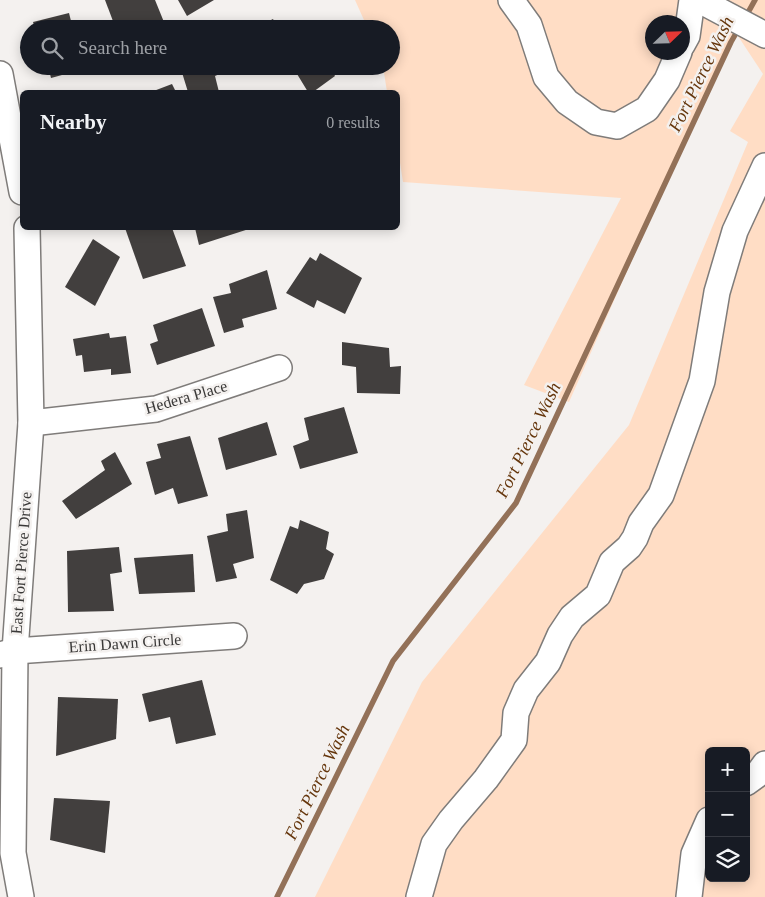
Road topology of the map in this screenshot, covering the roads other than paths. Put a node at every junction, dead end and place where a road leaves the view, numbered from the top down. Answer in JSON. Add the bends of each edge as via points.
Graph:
{"nodes":[{"id":1,"x":511,"y":0,"type":"edge"},
{"id":2,"x":692,"y":0,"type":"edge"},
{"id":3,"x":699,"y":0,"type":"edge"},
{"id":4,"x":690,"y":15,"type":"edge"},
{"id":5,"x":765,"y":35,"type":"edge"},
{"id":6,"x":676,"y":60,"type":"edge"},
{"id":7,"x":0,"y":74,"type":"edge"},
{"id":8,"x":765,"y":166,"type":"edge"},
{"id":9,"x":20,"y":181,"type":"edge"},
{"id":10,"x":27,"y":230,"type":"edge"},
{"id":11,"x":279,"y":368,"type":"dead end"},
{"id":12,"x":31,"y":423,"type":"junction"},
{"id":13,"x":234,"y":636,"type":"dead end"},
{"id":14,"x":8,"y":653,"type":"edge"},
{"id":15,"x":765,"y":764,"type":"edge"},
{"id":16,"x":750,"y":780,"type":"edge"},
{"id":17,"x":705,"y":829,"type":"edge"},
{"id":18,"x":21,"y":897,"type":"edge"},
{"id":19,"x":419,"y":897,"type":"edge"},
{"id":20,"x":688,"y":897,"type":"edge"}],
"edges":[{"from":1,"to":6,"type":"street","via":[[529,24],[546,76],[567,102],[596,122],[617,126],[648,109]]},
{"from":2,"to":4,"type":"street"},
{"from":3,"to":5,"type":"street"},
{"from":7,"to":9,"type":"street"},
{"from":8,"to":19,"type":"street","via":[[735,231],[717,292],[702,381],[661,495],[629,547],[612,562],[598,595],[572,617],[548,662],[526,690],[516,712],[514,740],[434,844]]},
{"from":10,"to":12,"type":"street","name":"East Fort Pierce Drive"},
{"from":11,"to":12,"type":"street","name":"Hedera Place","via":[[156,409]]},
{"from":12,"to":14,"type":"street","name":"East Fort Pierce Drive"},
{"from":13,"to":14,"type":"street","name":"Erin Dawn Circle"},
{"from":14,"to":18,"type":"street","name":"East Fort Pierce Drive","via":[[14,853]]},
{"from":15,"to":16,"type":"street"},
{"from":17,"to":20,"type":"street","via":[[694,854]]}]}
